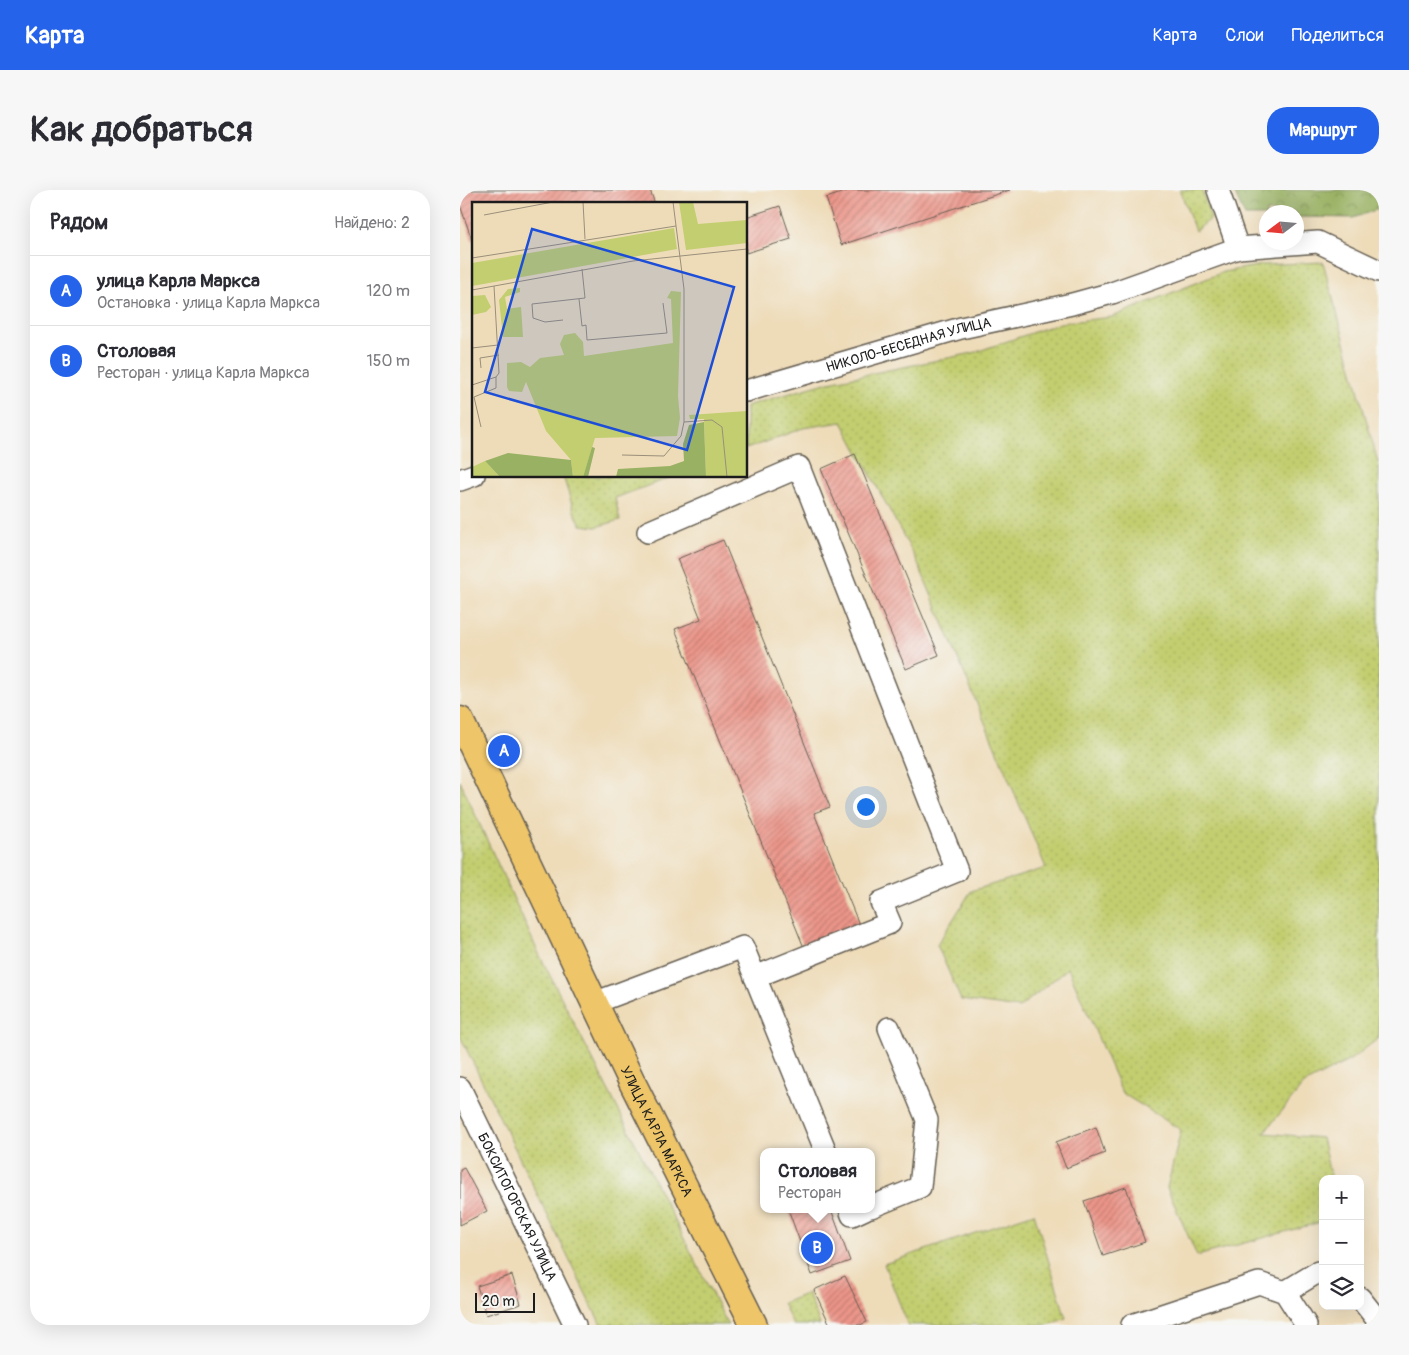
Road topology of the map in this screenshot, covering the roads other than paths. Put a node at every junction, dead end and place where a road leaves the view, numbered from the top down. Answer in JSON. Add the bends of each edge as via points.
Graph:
{"nodes":[{"id":1,"x":1218,"y":190,"type":"edge"},
{"id":2,"x":1238,"y":248,"type":"junction"},
{"id":3,"x":1379,"y":271,"type":"edge"},
{"id":4,"x":748,"y":390,"type":"edge"},
{"id":5,"x":472,"y":476,"type":"edge"},
{"id":6,"x":460,"y":480,"type":"edge"},
{"id":7,"x":648,"y":532,"type":"dead end"},
{"id":8,"x":460,"y":720,"type":"edge"},
{"id":9,"x":755,"y":977,"type":"junction"},
{"id":10,"x":594,"y":1003,"type":"junction"},
{"id":11,"x":889,"y":1028,"type":"dead end"},
{"id":12,"x":460,"y":1088,"type":"edge"},
{"id":13,"x":824,"y":1148,"type":"edge"},
{"id":14,"x":875,"y":1205,"type":"edge"},
{"id":15,"x":1319,"y":1272,"type":"edge"},
{"id":16,"x":1285,"y":1292,"type":"junction"},
{"id":17,"x":1364,"y":1303,"type":"edge"},
{"id":18,"x":1168,"y":1319,"type":"edge"},
{"id":19,"x":1379,"y":1322,"type":"edge"},
{"id":20,"x":575,"y":1325,"type":"edge"},
{"id":21,"x":754,"y":1325,"type":"edge"},
{"id":22,"x":1132,"y":1325,"type":"edge"},
{"id":23,"x":1306,"y":1325,"type":"edge"}],
"edges":[{"from":1,"to":2,"type":"street"},
{"from":2,"to":3,"type":"street","name":"НИКОЛО-БЕСЕДНАЯ УЛИЦА","via":[[1318,242]]},
{"from":2,"to":4,"type":"street","name":"НИКОЛО-БЕСЕДНАЯ УЛИЦА","via":[[1112,293],[961,328]]},
{"from":5,"to":6,"type":"street"},
{"from":7,"to":9,"type":"street","via":[[799,467],[957,872],[881,902],[890,923]]},
{"from":8,"to":10,"type":"main road","name":"УЛИЦА КАРЛА МАРКСА"},
{"from":9,"to":10,"type":"street","via":[[743,947]]},
{"from":9,"to":13,"type":"street"},
{"from":10,"to":21,"type":"main road","name":"УЛИЦА КАРЛА МАРКСА"},
{"from":11,"to":14,"type":"street","via":[[927,1120],[920,1187]]},
{"from":12,"to":20,"type":"street","name":"БОКСИТОГОРСКАЯ УЛИЦА"},
{"from":15,"to":16,"type":"street"},
{"from":16,"to":18,"type":"street","via":[[1259,1284]]},
{"from":16,"to":23,"type":"street"},
{"from":17,"to":19,"type":"street"},
{"from":18,"to":22,"type":"street"}]}
